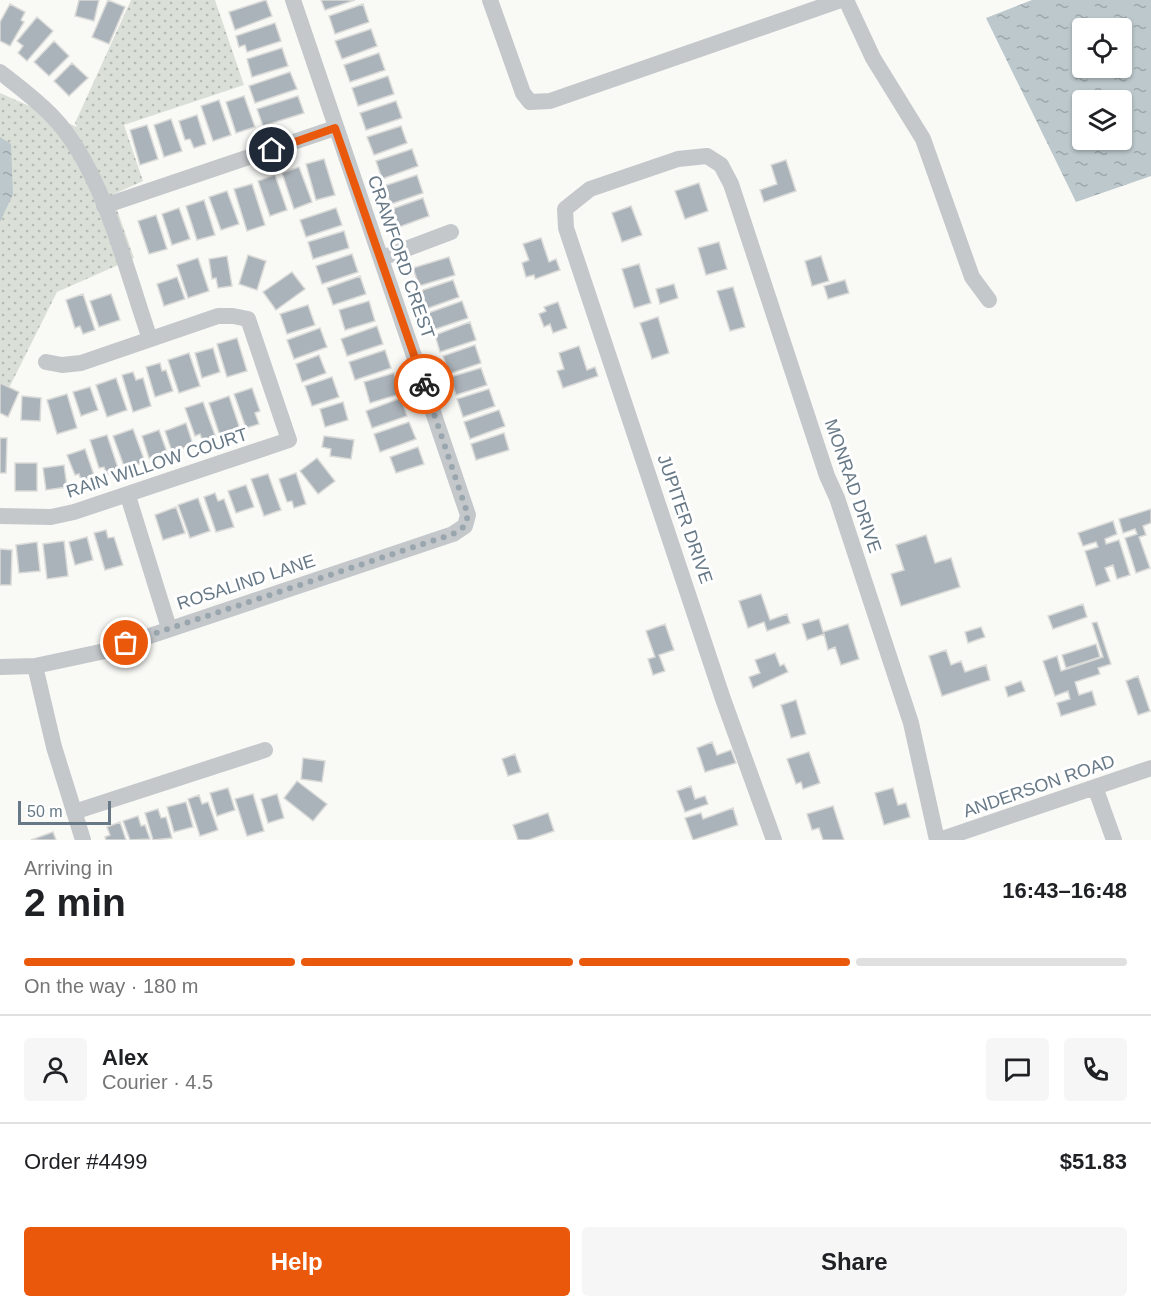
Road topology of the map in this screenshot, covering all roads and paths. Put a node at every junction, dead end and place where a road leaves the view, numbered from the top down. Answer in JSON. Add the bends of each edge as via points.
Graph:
{"nodes":[{"id":1,"x":294,"y":0,"type":"edge"},
{"id":2,"x":490,"y":0,"type":"edge"},
{"id":3,"x":841,"y":0,"type":"edge"},
{"id":4,"x":846,"y":0,"type":"edge"},
{"id":5,"x":0,"y":72,"type":"edge"},
{"id":6,"x":335,"y":128,"type":"junction"},
{"id":7,"x":708,"y":156,"type":"joint"},
{"id":8,"x":104,"y":206,"type":"junction"},
{"id":9,"x":451,"y":232,"type":"dead end"},
{"id":10,"x":381,"y":258,"type":"junction"},
{"id":11,"x":989,"y":300,"type":"dead end"},
{"id":12,"x":150,"y":339,"type":"junction"},
{"id":13,"x":46,"y":362,"type":"dead end"},
{"id":14,"x":128,"y":496,"type":"junction"},
{"id":15,"x":0,"y":516,"type":"edge"},
{"id":16,"x":465,"y":526,"type":"joint"},
{"id":17,"x":170,"y":628,"type":"junction"},
{"id":18,"x":35,"y":666,"type":"junction"},
{"id":19,"x":0,"y":667,"type":"edge"},
{"id":20,"x":265,"y":750,"type":"dead end"},
{"id":21,"x":1151,"y":768,"type":"edge"},
{"id":22,"x":1095,"y":787,"type":"junction"},
{"id":23,"x":74,"y":812,"type":"junction"},
{"id":24,"x":83,"y":840,"type":"edge"},
{"id":25,"x":774,"y":840,"type":"edge"},
{"id":26,"x":938,"y":840,"type":"edge"},
{"id":27,"x":1114,"y":840,"type":"edge"}],
"edges":[{"from":1,"to":6,"type":"street","name":"CRAWFORD CREST"},
{"from":2,"to":3,"type":"street","via":[[523,93],[530,102],[560,98]]},
{"from":4,"to":11,"type":"street","via":[[873,58],[923,139],[972,277]]},
{"from":5,"to":8,"type":"street","via":[[54,118],[84,160]]},
{"from":6,"to":8,"type":"street"},
{"from":6,"to":10,"type":"street","name":"CRAWFORD CREST"},
{"from":7,"to":25,"type":"street","name":"JUPITER DRIVE","via":[[678,159],[590,189],[565,209],[566,228]]},
{"from":7,"to":26,"type":"street","name":"MONRAD DRIVE","via":[[721,165],[731,184],[856,553],[911,723]]},
{"from":8,"to":12,"type":"street"},
{"from":9,"to":10,"type":"street"},
{"from":10,"to":16,"type":"street","name":"CRAWFORD CREST","via":[[468,515]]},
{"from":12,"to":13,"type":"street","via":[[81,363]]},
{"from":12,"to":14,"type":"street","name":"RAIN WILLOW COURT","via":[[218,316],[248,319],[289,440]]},
{"from":14,"to":15,"type":"street","name":"RAIN WILLOW COURT","via":[[51,517]]},
{"from":14,"to":17,"type":"street"},
{"from":16,"to":17,"type":"street","name":"ROSALIND LANE","via":[[453,534]]},
{"from":17,"to":18,"type":"street","name":"ROSALIND LANE","via":[[105,651]]},
{"from":18,"to":19,"type":"street","name":"ROSALIND LANE"},
{"from":18,"to":23,"type":"street"},
{"from":20,"to":23,"type":"street"},
{"from":21,"to":22,"type":"street","name":"ANDERSON ROAD"},
{"from":22,"to":26,"type":"street","name":"ANDERSON ROAD"},
{"from":22,"to":27,"type":"street"},
{"from":23,"to":24,"type":"street"}]}
